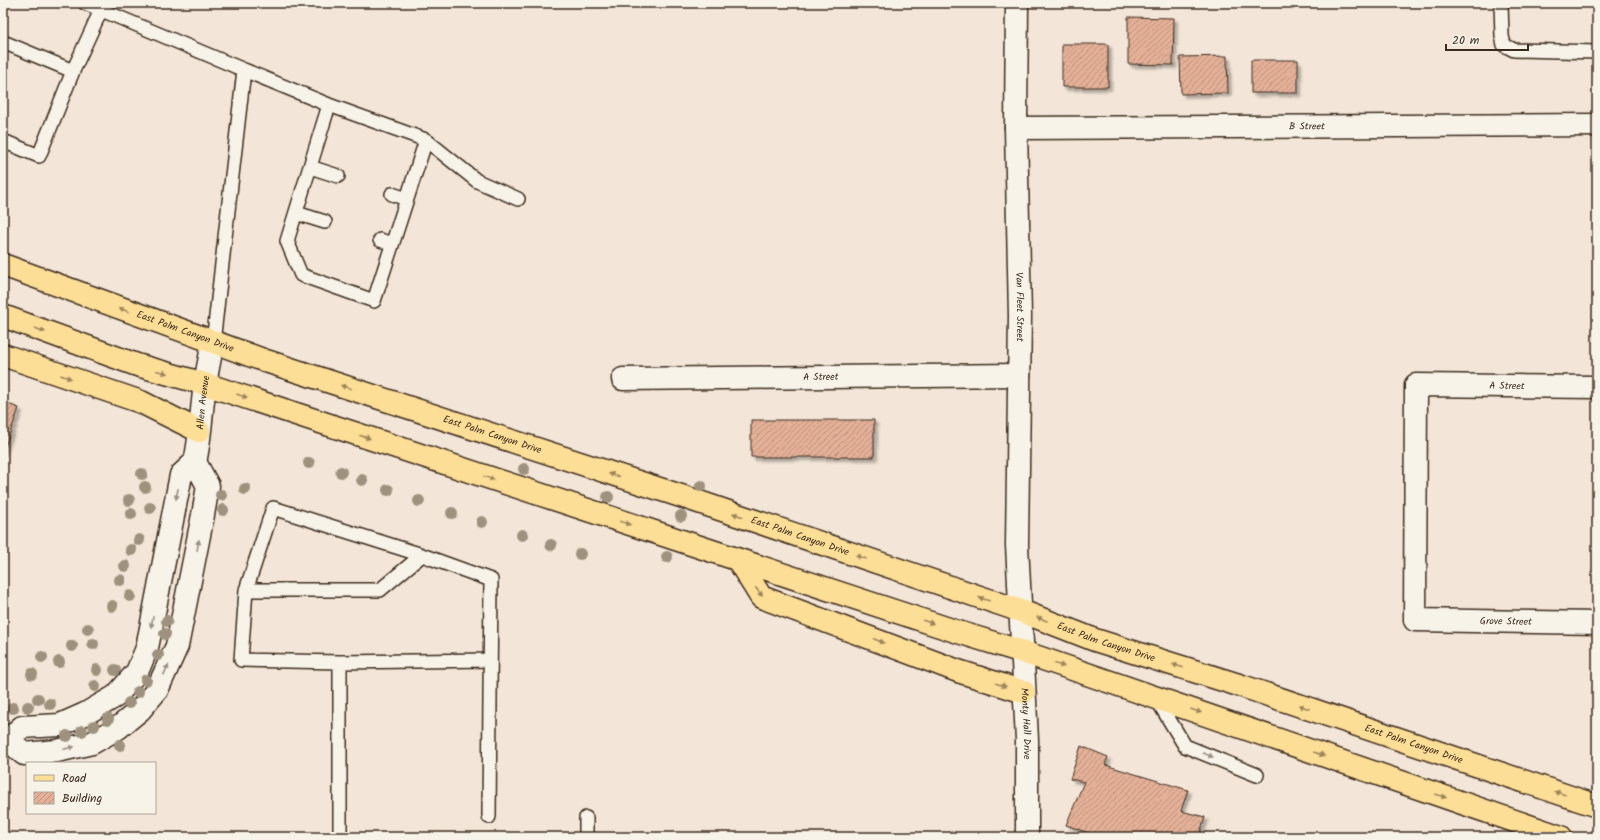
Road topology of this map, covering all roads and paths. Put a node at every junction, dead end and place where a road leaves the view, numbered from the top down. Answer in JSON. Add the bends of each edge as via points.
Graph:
{"nodes":[{"id":1,"x":85,"y":3,"type":"edge"},
{"id":2,"x":1017,"y":3,"type":"edge"},
{"id":3,"x":1501,"y":3,"type":"edge"},
{"id":4,"x":101,"y":10,"type":"junction"},
{"id":5,"x":3,"y":42,"type":"edge"},
{"id":6,"x":1597,"y":52,"type":"edge"},
{"id":7,"x":244,"y":70,"type":"junction"},
{"id":8,"x":73,"y":71,"type":"junction"},
{"id":9,"x":330,"y":105,"type":"junction"},
{"id":10,"x":1597,"y":125,"type":"edge"},
{"id":11,"x":1016,"y":128,"type":"junction"},
{"id":12,"x":426,"y":140,"type":"junction"},
{"id":13,"x":3,"y":141,"type":"edge"},
{"id":14,"x":310,"y":167,"type":"junction"},
{"id":15,"x":338,"y":176,"type":"dead end"},
{"id":16,"x":392,"y":194,"type":"dead end"},
{"id":17,"x":407,"y":199,"type":"junction"},
{"id":18,"x":518,"y":199,"type":"dead end"},
{"id":19,"x":296,"y":213,"type":"junction"},
{"id":20,"x":324,"y":222,"type":"dead end"},
{"id":21,"x":3,"y":264,"type":"edge"},
{"id":22,"x":3,"y":316,"type":"edge"},
{"id":23,"x":213,"y":343,"type":"junction"},
{"id":24,"x":3,"y":354,"type":"edge"},
{"id":25,"x":1019,"y":375,"type":"junction"},
{"id":26,"x":623,"y":379,"type":"dead end"},
{"id":27,"x":205,"y":384,"type":"junction"},
{"id":28,"x":1597,"y":387,"type":"edge"},
{"id":29,"x":199,"y":431,"type":"junction"},
{"id":30,"x":196,"y":462,"type":"junction"},
{"id":31,"x":422,"y":556,"type":"junction"},
{"id":32,"x":738,"y":560,"type":"junction"},
{"id":33,"x":246,"y":590,"type":"junction"},
{"id":34,"x":1021,"y":611,"type":"junction"},
{"id":35,"x":1415,"y":620,"type":"joint"},
{"id":36,"x":1597,"y":623,"type":"edge"},
{"id":37,"x":1023,"y":652,"type":"junction"},
{"id":38,"x":490,"y":660,"type":"junction"},
{"id":39,"x":340,"y":662,"type":"junction"},
{"id":40,"x":1024,"y":692,"type":"junction"},
{"id":41,"x":1156,"y":698,"type":"junction"},
{"id":42,"x":6,"y":739,"type":"edge"},
{"id":43,"x":1257,"y":776,"type":"dead end"},
{"id":44,"x":1597,"y":806,"type":"edge"},
{"id":45,"x":489,"y":817,"type":"dead end"},
{"id":46,"x":586,"y":818,"type":"dead end"},
{"id":47,"x":340,"y":837,"type":"edge"},
{"id":48,"x":586,"y":837,"type":"edge"},
{"id":49,"x":1027,"y":837,"type":"edge"},
{"id":50,"x":1561,"y":837,"type":"edge"}],
"edges":[{"from":1,"to":4,"type":"lane"},
{"from":2,"to":11,"type":"street","name":"Van Fleet Street"},
{"from":3,"to":6,"type":"lane","via":[[1504,46],[1514,50]]},
{"from":4,"to":7,"type":"lane"},
{"from":4,"to":8,"type":"lane"},
{"from":5,"to":8,"type":"lane"},
{"from":7,"to":9,"type":"lane"},
{"from":7,"to":23,"type":"lane"},
{"from":8,"to":13,"type":"lane","via":[[40,156]]},
{"from":9,"to":12,"type":"lane"},
{"from":9,"to":14,"type":"lane"},
{"from":10,"to":11,"type":"street","name":"B Street"},
{"from":11,"to":25,"type":"street","name":"Van Fleet Street"},
{"from":12,"to":17,"type":"lane"},
{"from":12,"to":18,"type":"lane","via":[[477,181]]},
{"from":14,"to":15,"type":"lane"},
{"from":14,"to":19,"type":"lane"},
{"from":16,"to":17,"type":"lane"},
{"from":17,"to":19,"type":"lane","via":[[386,242],[374,301],[301,275],[287,241]]},
{"from":19,"to":20,"type":"lane"},
{"from":23,"to":21,"type":"main road","name":"East Palm Canyon Drive","one_way":true},
{"from":22,"to":27,"type":"main road","one_way":true,"via":[[137,366]]},
{"from":23,"to":27,"type":"street","name":"Allen Avenue"},
{"from":34,"to":23,"type":"main road","name":"East Palm Canyon Drive","one_way":true,"via":[[687,498]]},
{"from":24,"to":29,"type":"main road","one_way":true,"via":[[141,402]]},
{"from":25,"to":26,"type":"street","name":"A Street"},
{"from":25,"to":34,"type":"street","name":"Van Fleet Street","via":[[1017,545]]},
{"from":27,"to":29,"type":"street","name":"Allen Avenue"},
{"from":27,"to":32,"type":"main road","one_way":true},
{"from":28,"to":35,"type":"street","name":"A Street","via":[[1416,385]]},
{"from":29,"to":30,"type":"street","name":"Allen Avenue"},
{"from":30,"to":42,"type":"street","one_way":true,"via":[[181,476],[147,648],[137,672],[116,696],[85,714],[60,725],[22,727]]},
{"from":42,"to":30,"type":"street","one_way":true,"via":[[24,754],[56,751],[92,743],[118,728],[140,710],[157,690],[177,646],[203,516],[208,486]]},
{"from":31,"to":33,"type":"lane","via":[[380,590]]},
{"from":31,"to":33,"type":"lane","via":[[272,508]]},
{"from":31,"to":38,"type":"lane","via":[[491,580]]},
{"from":32,"to":37,"type":"main road","one_way":true},
{"from":32,"to":40,"type":"main road","one_way":true,"via":[[761,597],[958,671]]},
{"from":33,"to":39,"type":"lane","via":[[241,660]]},
{"from":34,"to":37,"type":"street","name":"Monty Hall Drive"},
{"from":44,"to":34,"type":"main road","name":"East Palm Canyon Drive","one_way":true,"via":[[1242,686],[1095,640]]},
{"from":35,"to":36,"type":"street","name":"Grove Street"},
{"from":37,"to":40,"type":"street","name":"Monty Hall Drive"},
{"from":37,"to":41,"type":"main road","one_way":true},
{"from":38,"to":39,"type":"lane"},
{"from":38,"to":45,"type":"lane"},
{"from":39,"to":47,"type":"lane"},
{"from":40,"to":49,"type":"street","name":"Monty Hall Drive","via":[[1027,740]]},
{"from":41,"to":43,"type":"lane","one_way":true,"via":[[1185,746]]},
{"from":41,"to":50,"type":"main road","one_way":true},
{"from":46,"to":48,"type":"lane"}]}
